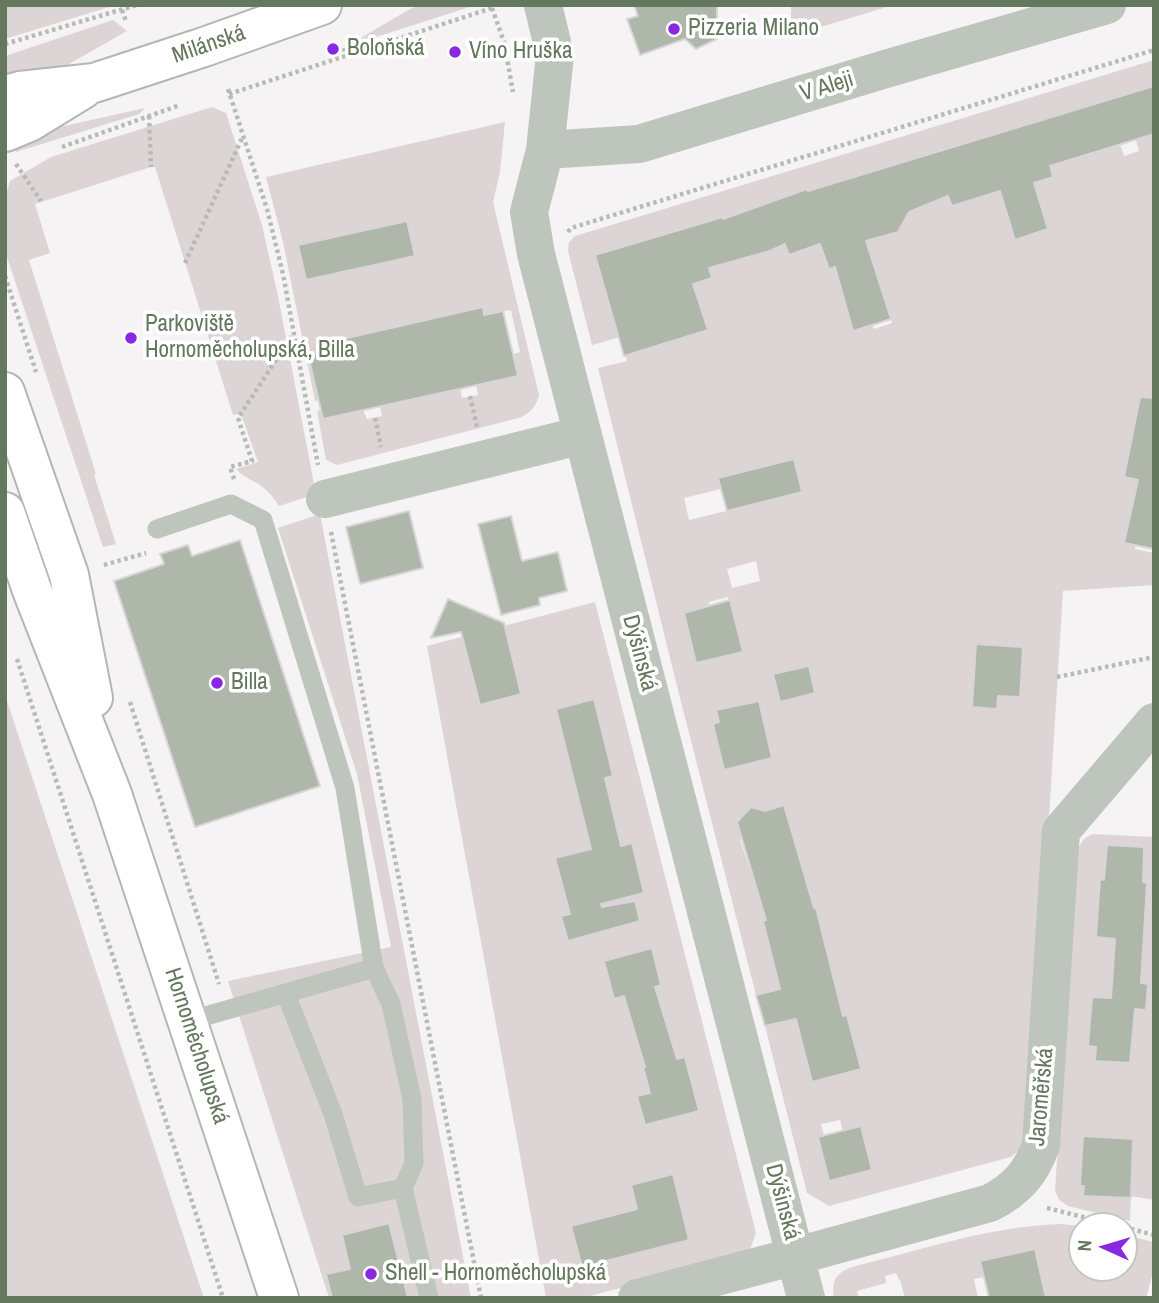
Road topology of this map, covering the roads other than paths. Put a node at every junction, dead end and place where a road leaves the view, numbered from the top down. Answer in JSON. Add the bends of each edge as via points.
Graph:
{"nodes":[{"id":1,"x":322,"y":5,"type":"edge"},
{"id":2,"x":543,"y":5,"type":"edge"},
{"id":3,"x":1107,"y":5,"type":"edge"},
{"id":4,"x":94,"y":83,"type":"junction"},
{"id":5,"x":5,"y":95,"type":"edge"},
{"id":6,"x":545,"y":150,"type":"junction"},
{"id":7,"x":14,"y":156,"type":"edge"},
{"id":8,"x":5,"y":392,"type":"edge"},
{"id":9,"x":583,"y":435,"type":"junction"},
{"id":10,"x":324,"y":499,"type":"road end"},
{"id":11,"x":5,"y":512,"type":"edge"},
{"id":12,"x":157,"y":529,"type":"dead end"},
{"id":13,"x":1154,"y":722,"type":"edge"},
{"id":14,"x":112,"y":794,"type":"junction"},
{"id":15,"x":374,"y":968,"type":"junction"},
{"id":16,"x":286,"y":994,"type":"junction"},
{"id":17,"x":188,"y":1021,"type":"junction"},
{"id":18,"x":403,"y":1188,"type":"junction"},
{"id":19,"x":796,"y":1256,"type":"junction"},
{"id":20,"x":279,"y":1298,"type":"edge"},
{"id":21,"x":429,"y":1298,"type":"edge"},
{"id":22,"x":637,"y":1298,"type":"edge"},
{"id":23,"x":806,"y":1298,"type":"edge"}],
"edges":[{"from":1,"to":4,"type":"street","name":"Milánská"},
{"from":2,"to":6,"type":"street","name":"Dýšinská","via":[[555,55]]},
{"from":3,"to":6,"type":"street","name":"V Aleji","via":[[639,144]]},
{"from":4,"to":5,"type":"street","name":"Milánská"},
{"from":4,"to":7,"type":"street","name":"Milánská","via":[[29,122]]},
{"from":6,"to":9,"type":"street","name":"Dýšinská","via":[[528,212]]},
{"from":8,"to":14,"type":"street","name":"Hornoměcholupská","via":[[69,575]]},
{"from":9,"to":10,"type":"street"},
{"from":9,"to":19,"type":"street","name":"Dýšinská"},
{"from":11,"to":14,"type":"street","name":"Hornoměcholupská"},
{"from":12,"to":15,"type":"lane","via":[[231,503],[263,520],[345,788]]},
{"from":13,"to":19,"type":"street","name":"Jaroměřská","via":[[1061,831],[1041,1145],[1035,1163],[1008,1194],[990,1203]]},
{"from":14,"to":17,"type":"street","name":"Hornoměcholupská"},
{"from":15,"to":16,"type":"lane"},
{"from":15,"to":18,"type":"lane","via":[[391,1004],[412,1099],[414,1163]]},
{"from":16,"to":17,"type":"lane"},
{"from":16,"to":18,"type":"lane","via":[[358,1197]]},
{"from":17,"to":20,"type":"street","name":"Hornoměcholupská"},
{"from":18,"to":21,"type":"lane"},
{"from":19,"to":22,"type":"street","name":"Jaroměřská"},
{"from":19,"to":23,"type":"street","name":"Dýšinská"}]}
